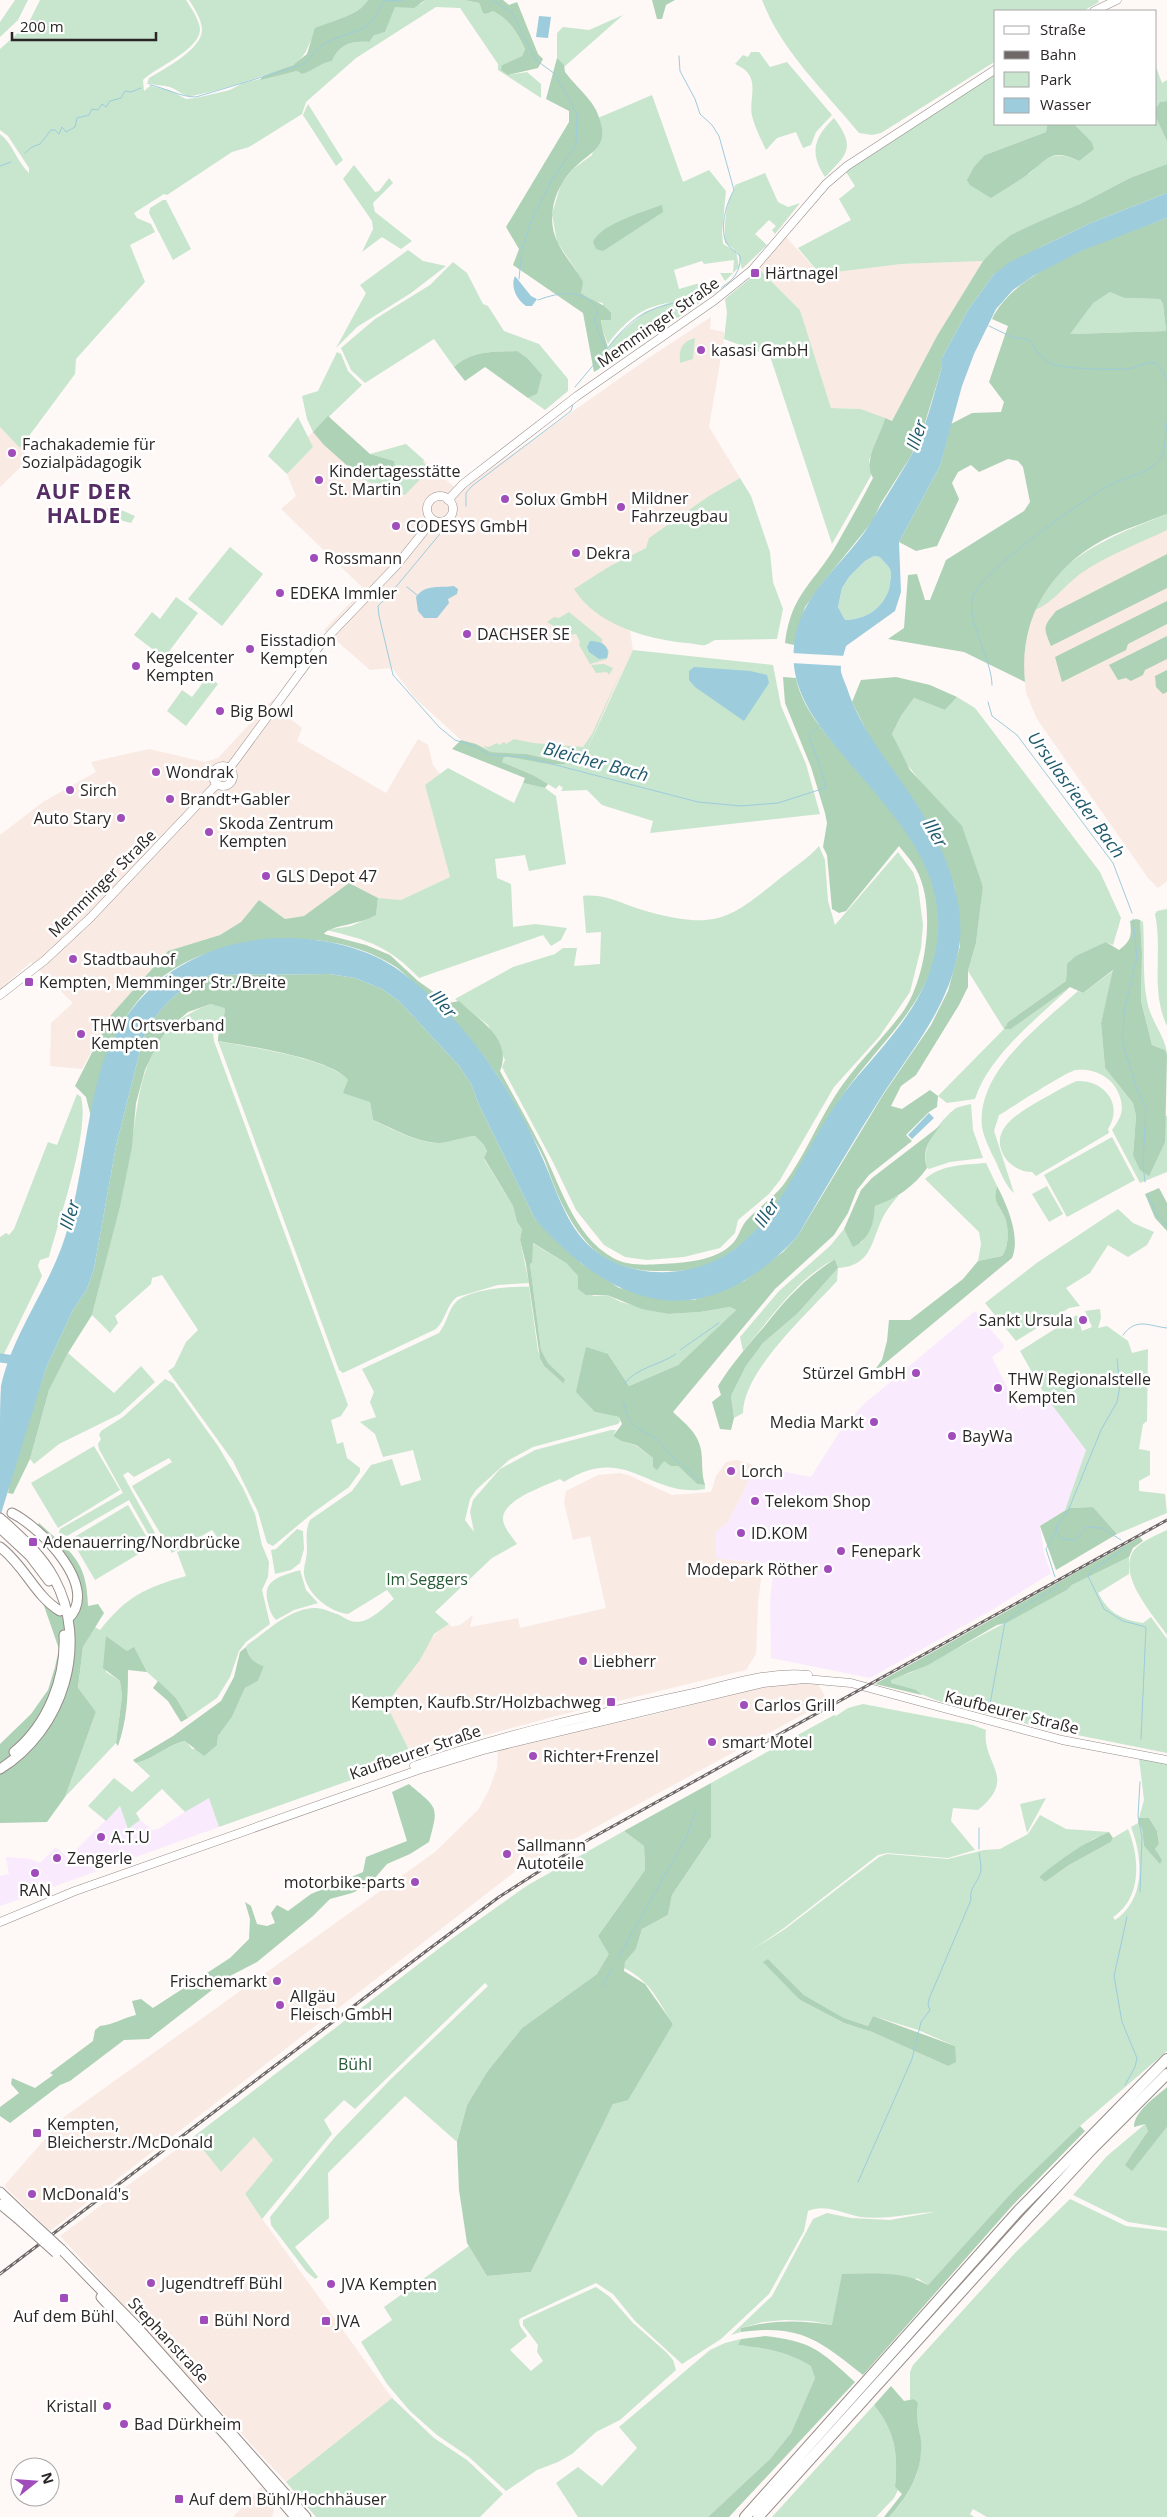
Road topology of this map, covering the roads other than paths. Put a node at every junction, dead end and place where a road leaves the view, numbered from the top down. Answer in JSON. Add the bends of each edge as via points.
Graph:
{"nodes":[{"id":1,"x":1117,"y":0,"type":"edge"},
{"id":2,"x":1096,"y":10,"type":"edge"},
{"id":3,"x":994,"y":70,"type":"edge"},
{"id":4,"x":448,"y":500,"type":"junction"},
{"id":5,"x":433,"y":520,"type":"junction"},
{"id":6,"x":229,"y":769,"type":"junction"},
{"id":7,"x":217,"y":784,"type":"junction"},
{"id":8,"x":0,"y":996,"type":"edge"},
{"id":9,"x":12,"y":1513,"type":"dead end"},
{"id":10,"x":0,"y":1518,"type":"edge"},
{"id":11,"x":0,"y":1528,"type":"edge"},
{"id":12,"x":14,"y":1535,"type":"junction"},
{"id":13,"x":0,"y":1547,"type":"edge"},
{"id":14,"x":53,"y":1589,"type":"junction"},
{"id":15,"x":76,"y":1590,"type":"junction"},
{"id":16,"x":40,"y":1594,"type":"junction"},
{"id":17,"x":62,"y":1596,"type":"junction"},
{"id":18,"x":60,"y":1611,"type":"junction"},
{"id":19,"x":68,"y":1619,"type":"junction"},
{"id":20,"x":851,"y":1683,"type":"junction"},
{"id":21,"x":1167,"y":1760,"type":"edge"},
{"id":22,"x":0,"y":1763,"type":"edge"},
{"id":23,"x":0,"y":1769,"type":"edge"},
{"id":24,"x":0,"y":1916,"type":"edge"},
{"id":25,"x":0,"y":1922,"type":"edge"},
{"id":26,"x":1167,"y":2059,"type":"edge"},
{"id":27,"x":1167,"y":2074,"type":"edge"},
{"id":28,"x":0,"y":2192,"type":"edge"},
{"id":29,"x":0,"y":2204,"type":"edge"},
{"id":30,"x":20,"y":2215,"type":"junction"},
{"id":31,"x":170,"y":2368,"type":"junction"},
{"id":32,"x":767,"y":2492,"type":"junction"},
{"id":33,"x":295,"y":2517,"type":"edge"},
{"id":34,"x":306,"y":2517,"type":"edge"},
{"id":35,"x":737,"y":2517,"type":"edge"},
{"id":36,"x":745,"y":2517,"type":"edge"},
{"id":37,"x":758,"y":2517,"type":"edge"}],
"edges":[{"from":1,"to":2,"type":"main road"},
{"from":3,"to":4,"type":"main road","name":"Memminger Straße","via":[[868,151],[826,184],[752,270],[715,300],[569,402],[463,484]]},
{"from":4,"to":5,"type":"main road","name":"Memminger Straße","via":[[453,511],[449,519]]},
{"from":4,"to":5,"type":"main road","name":"Memminger Straße","via":[[436,497],[430,503],[428,510]]},
{"from":5,"to":6,"type":"main road","name":"Memminger Straße","via":[[396,566],[321,644]]},
{"from":6,"to":7,"type":"main road","name":"Memminger Straße","via":[[231,781],[225,786]]},
{"from":6,"to":7,"type":"main road","name":"Memminger Straße","via":[[222,767],[216,770],[213,775]]},
{"from":7,"to":8,"type":"main road","name":"Memminger Straße","via":[[90,918]]},
{"from":9,"to":15,"type":"main road","via":[[49,1541],[65,1562]]},
{"from":10,"to":12,"type":"main road"},
{"from":11,"to":12,"type":"main road"},
{"from":12,"to":14,"type":"main road"},
{"from":12,"to":17,"type":"main road","via":[[45,1562]]},
{"from":13,"to":16,"type":"main road","via":[[22,1568]]},
{"from":14,"to":16,"type":"main road","via":[[48,1594]]},
{"from":14,"to":18,"type":"main road"},
{"from":15,"to":17,"type":"main road","via":[[71,1597]]},
{"from":15,"to":19,"type":"main road","via":[[76,1607]]},
{"from":16,"to":18,"type":"main road"},
{"from":17,"to":19,"type":"main road"},
{"from":18,"to":22,"type":"main road","via":[[64,1653],[55,1694],[31,1734]]},
{"from":19,"to":23,"type":"main road","via":[[70,1651],[67,1671],[53,1714],[38,1738]]},
{"from":20,"to":21,"type":"main road","name":"Kaufbeurer Straße","via":[[1059,1739]]},
{"from":20,"to":24,"type":"main road","name":"Kaufbeurer Straße","via":[[834,1677],[802,1674],[763,1676],[486,1742]]},
{"from":20,"to":25,"type":"main road","name":"Kaufbeurer Straße","via":[[805,1679],[752,1685],[487,1748],[384,1781],[60,1897]]},
{"from":26,"to":32,"type":"highway","via":[[1018,2211]]},
{"from":27,"to":37,"type":"highway","via":[[1040,2205]]},
{"from":28,"to":30,"type":"main road","name":"Stephanstraße"},
{"from":29,"to":30,"type":"main road","name":"Stephanstraße"},
{"from":30,"to":31,"type":"main road","name":"Stephanstraße","bridge":true,"via":[[95,2287]]},
{"from":31,"to":33,"type":"main road","name":"Stephanstraße"},
{"from":31,"to":34,"type":"main road","name":"Stephanstraße"},
{"from":32,"to":35,"type":"highway"},
{"from":32,"to":36,"type":"highway"}]}
